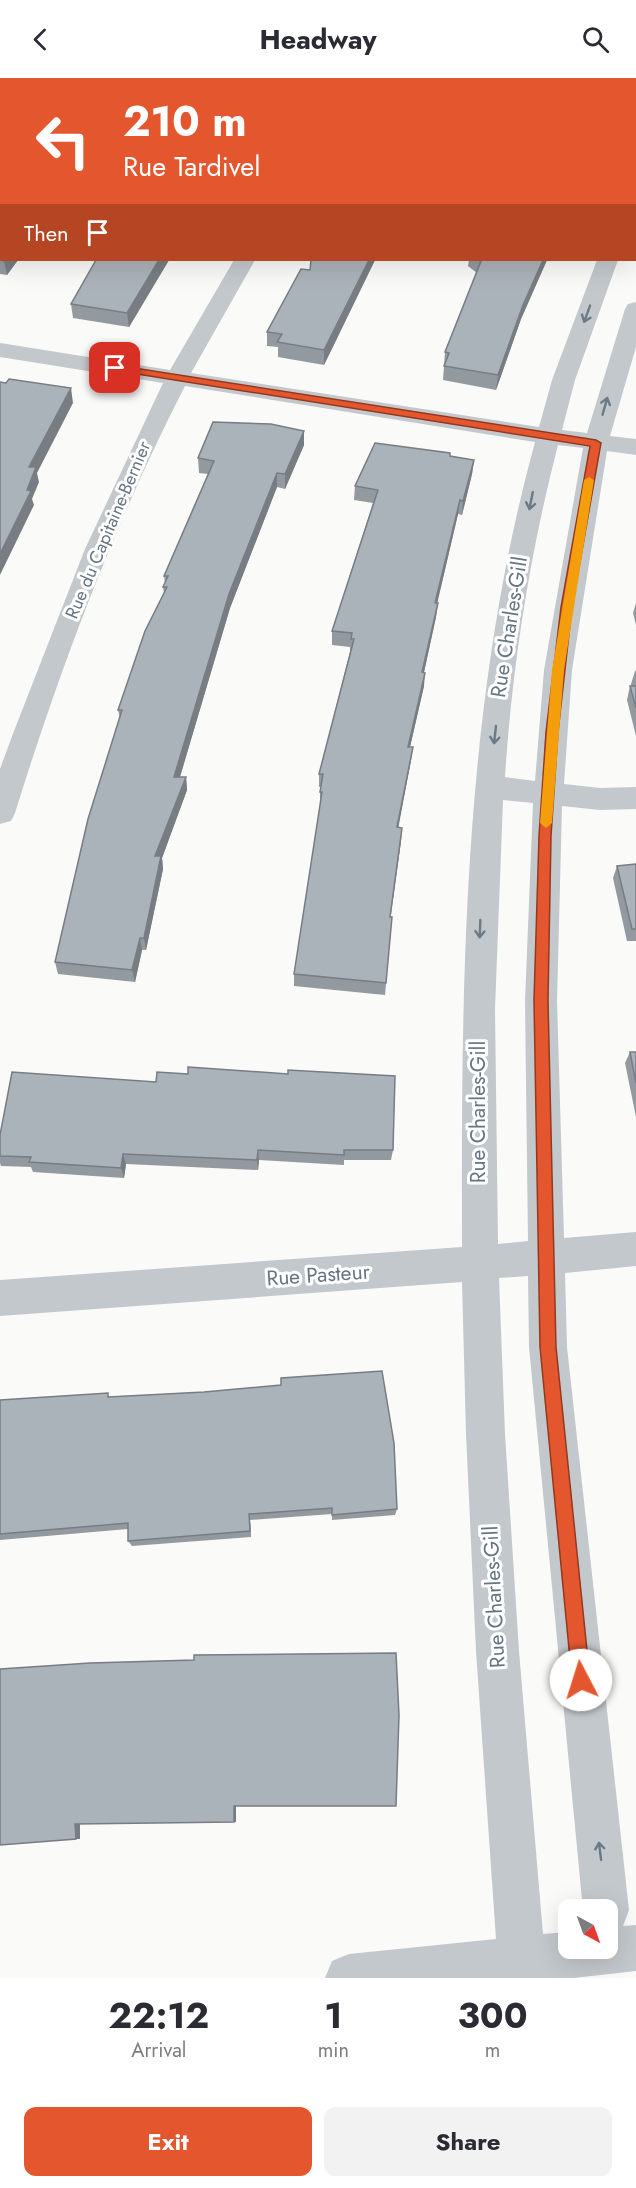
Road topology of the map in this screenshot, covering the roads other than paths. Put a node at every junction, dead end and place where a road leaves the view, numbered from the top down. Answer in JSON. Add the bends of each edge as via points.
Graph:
{"nodes":[{"id":1,"x":243,"y":261,"type":"edge"},
{"id":2,"x":608,"y":261,"type":"edge"},
{"id":3,"x":636,"y":309,"type":"edge"},
{"id":4,"x":0,"y":350,"type":"edge"},
{"id":5,"x":178,"y":378,"type":"junction"},
{"id":6,"x":546,"y":436,"type":"junction"},
{"id":7,"x":596,"y":443,"type":"junction"},
{"id":8,"x":636,"y":447,"type":"edge"},
{"id":9,"x":490,"y":787,"type":"junction"},
{"id":10,"x":548,"y":794,"type":"junction"},
{"id":11,"x":636,"y":798,"type":"edge"},
{"id":12,"x":0,"y":813,"type":"edge"},
{"id":13,"x":636,"y":1249,"type":"edge"},
{"id":14,"x":545,"y":1258,"type":"junction"},
{"id":15,"x":480,"y":1263,"type":"junction"},
{"id":16,"x":0,"y":1298,"type":"edge"},
{"id":17,"x":610,"y":1899,"type":"edge"},
{"id":18,"x":558,"y":1959,"type":"edge"},
{"id":19,"x":523,"y":1970,"type":"edge"},
{"id":20,"x":349,"y":1978,"type":"edge"}],
"edges":[{"from":1,"to":5,"type":"street","name":"Rue du Capitaine-Bernier"},
{"from":2,"to":6,"type":"street","name":"Rue Charles-Gill","one_way":true},
{"from":7,"to":3,"type":"street","one_way":true},
{"from":4,"to":5,"type":"street"},
{"from":5,"to":6,"type":"street"},
{"from":5,"to":12,"type":"street","name":"Rue du Capitaine-Bernier","via":[[79,594]]},
{"from":6,"to":7,"type":"street"},
{"from":6,"to":9,"type":"street","name":"Rue Charles-Gill","one_way":true,"via":[[504,645]]},
{"from":7,"to":8,"type":"street"},
{"from":7,"to":10,"type":"street","via":[[558,670]]},
{"from":9,"to":10,"type":"street"},
{"from":9,"to":15,"type":"street","name":"Rue Charles-Gill","one_way":true,"via":[[480,932],[477,1168]]},
{"from":10,"to":11,"type":"street"},
{"from":10,"to":14,"type":"street","via":[[541,1000]]},
{"from":13,"to":14,"type":"street","name":"Rue Pasteur"},
{"from":14,"to":15,"type":"street","name":"Rue Pasteur"},
{"from":17,"to":14,"type":"street","one_way":true,"via":[[548,1347]]},
{"from":15,"to":16,"type":"street","name":"Rue Pasteur"},
{"from":15,"to":19,"type":"street","name":"Rue Charles-Gill","via":[[479,1329],[507,1814]]},
{"from":18,"to":19,"type":"street"},
{"from":19,"to":20,"type":"street"}]}
